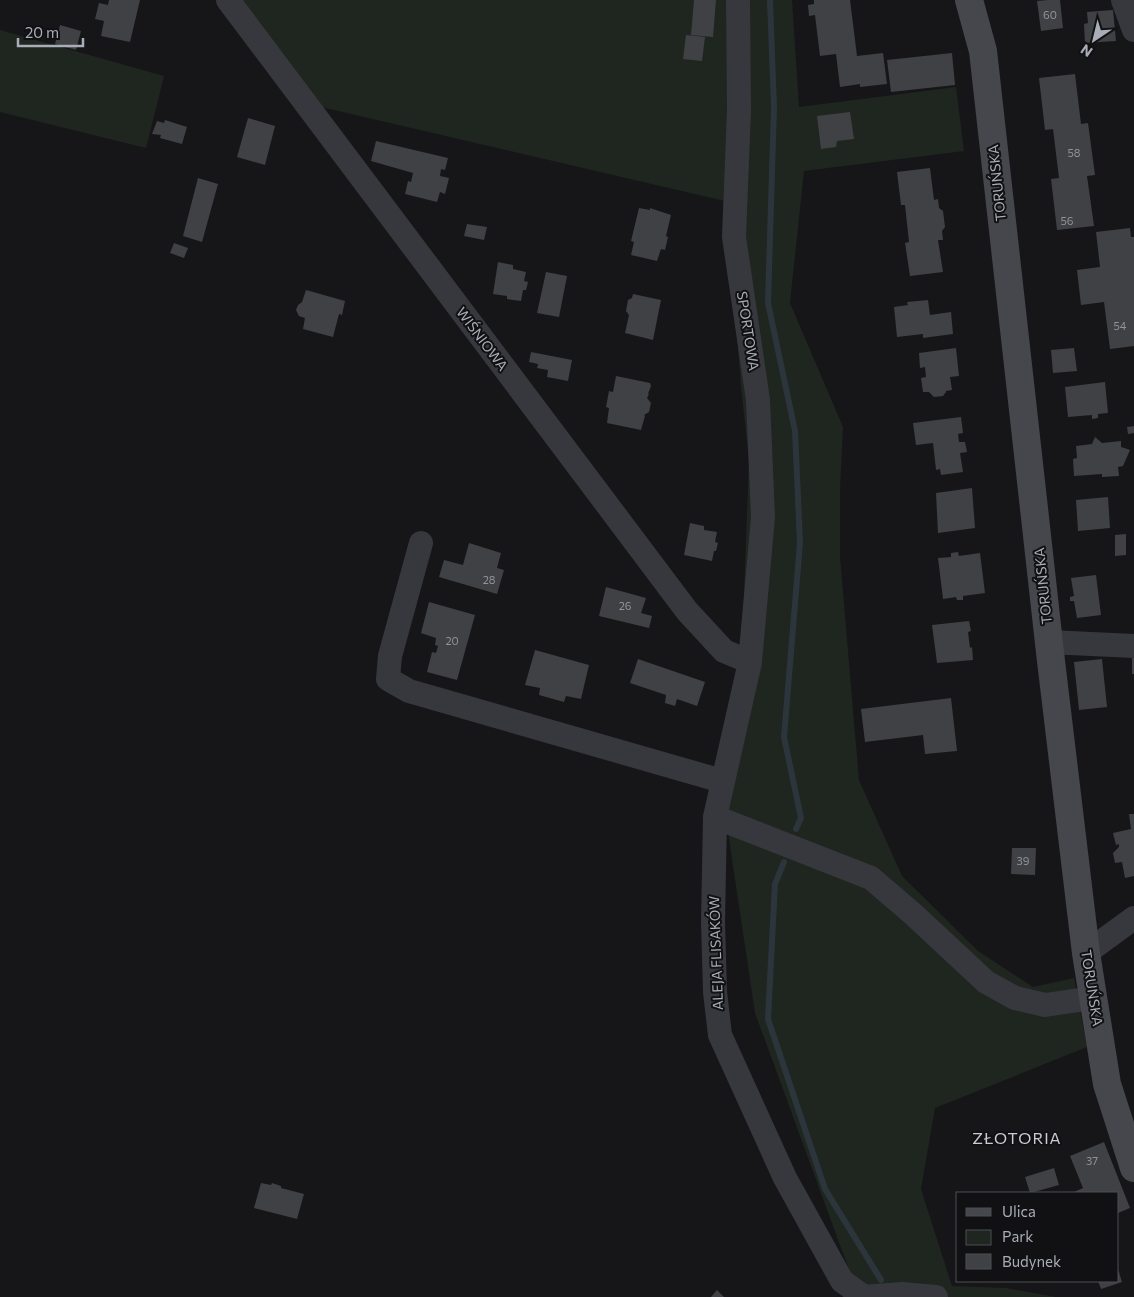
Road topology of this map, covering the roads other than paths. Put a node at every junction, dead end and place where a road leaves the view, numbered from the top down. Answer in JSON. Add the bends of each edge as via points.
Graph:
{"nodes":[{"id":1,"x":228,"y":0,"type":"edge"},
{"id":2,"x":738,"y":0,"type":"edge"},
{"id":3,"x":969,"y":0,"type":"edge"},
{"id":4,"x":1124,"y":0,"type":"edge"},
{"id":5,"x":1134,"y":30,"type":"edge"},
{"id":6,"x":421,"y":543,"type":"dead end"},
{"id":7,"x":1049,"y":642,"type":"junction"},
{"id":8,"x":1134,"y":646,"type":"edge"},
{"id":9,"x":750,"y":662,"type":"junction"},
{"id":10,"x":722,"y":781,"type":"junction"},
{"id":11,"x":715,"y":817,"type":"junction"},
{"id":12,"x":1134,"y":918,"type":"edge"},
{"id":13,"x":1086,"y":953,"type":"junction"},
{"id":14,"x":1093,"y":998,"type":"junction"},
{"id":15,"x":1134,"y":1168,"type":"edge"},
{"id":16,"x":864,"y":1297,"type":"edge"},
{"id":17,"x":936,"y":1297,"type":"edge"}],
"edges":[{"from":1,"to":9,"type":"street","name":"WIŚNIOWA","via":[[687,611],[724,651]]},
{"from":2,"to":9,"type":"street","name":"SPORTOWA","via":[[739,110],[734,237],[758,400],[763,517]]},
{"from":3,"to":7,"type":"main road","name":"TORUŃSKA","via":[[982,51]]},
{"from":4,"to":5,"type":"street"},
{"from":6,"to":10,"type":"street","via":[[390,656],[388,679],[409,691]]},
{"from":7,"to":8,"type":"street"},
{"from":7,"to":13,"type":"main road","name":"TORUŃSKA"},
{"from":9,"to":10,"type":"street","name":"ALEJA FLISAKÓW"},
{"from":10,"to":11,"type":"street","name":"ALEJA FLISAKÓW"},
{"from":11,"to":14,"type":"street","via":[[871,878],[986,982],[1015,998],[1045,1006]]},
{"from":11,"to":16,"type":"street","name":"ALEJA FLISAKÓW","via":[[713,922],[720,1035],[785,1178],[814,1232],[842,1281]]},
{"from":12,"to":13,"type":"street"},
{"from":13,"to":14,"type":"main road","name":"TORUŃSKA"},
{"from":14,"to":15,"type":"main road","name":"TORUŃSKA","via":[[1107,1084]]},
{"from":16,"to":17,"type":"street","via":[[902,1294]]}]}
